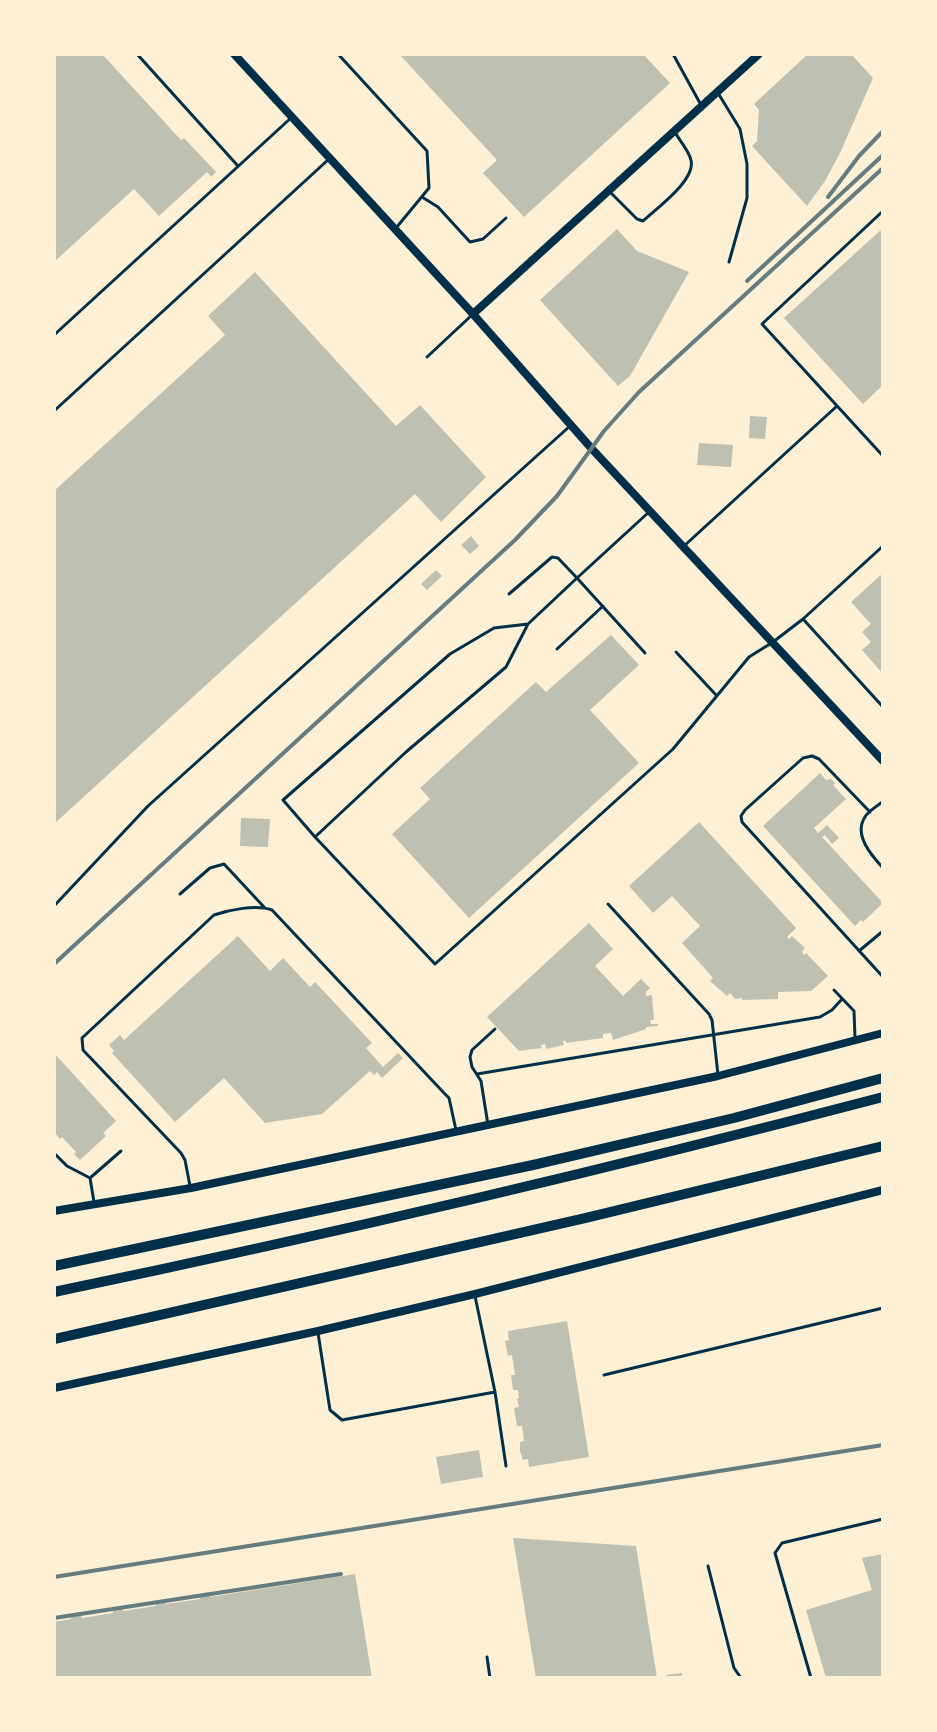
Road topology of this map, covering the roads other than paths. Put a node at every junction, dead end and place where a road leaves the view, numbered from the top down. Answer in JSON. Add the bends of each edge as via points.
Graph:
{"nodes":[{"id":1,"x":136,"y":54,"type":"edge"},
{"id":2,"x":234,"y":54,"type":"edge"},
{"id":3,"x":338,"y":54,"type":"edge"},
{"id":4,"x":673,"y":54,"type":"edge"},
{"id":5,"x":759,"y":54,"type":"edge"},
{"id":6,"x":717,"y":92,"type":"junction"},
{"id":7,"x":701,"y":106,"type":"junction"},
{"id":8,"x":292,"y":117,"type":"junction"},
{"id":9,"x":674,"y":131,"type":"junction"},
{"id":10,"x":330,"y":158,"type":"junction"},
{"id":11,"x":238,"y":166,"type":"junction"},
{"id":12,"x":609,"y":190,"type":"junction"},
{"id":13,"x":422,"y":196,"type":"junction"},
{"id":14,"x":883,"y":211,"type":"edge"},
{"id":15,"x":506,"y":218,"type":"dead end"},
{"id":16,"x":395,"y":229,"type":"junction"},
{"id":17,"x":729,"y":262,"type":"dead end"},
{"id":18,"x":473,"y":314,"type":"junction"},
{"id":19,"x":54,"y":335,"type":"edge"},
{"id":20,"x":427,"y":357,"type":"dead end"},
{"id":21,"x":837,"y":406,"type":"junction"},
{"id":22,"x":54,"y":411,"type":"edge"},
{"id":23,"x":571,"y":425,"type":"junction"},
{"id":24,"x":883,"y":456,"type":"edge"},
{"id":25,"x":650,"y":511,"type":"junction"},
{"id":26,"x":883,"y":546,"type":"edge"},
{"id":27,"x":683,"y":547,"type":"junction"},
{"id":28,"x":577,"y":578,"type":"junction"},
{"id":29,"x":509,"y":594,"type":"dead end"},
{"id":30,"x":603,"y":606,"type":"junction"},
{"id":31,"x":802,"y":619,"type":"junction"},
{"id":32,"x":528,"y":624,"type":"junction"},
{"id":33,"x":772,"y":642,"type":"junction"},
{"id":34,"x":557,"y":649,"type":"dead end"},
{"id":35,"x":676,"y":652,"type":"dead end"},
{"id":36,"x":645,"y":653,"type":"dead end"},
{"id":37,"x":717,"y":696,"type":"junction"},
{"id":38,"x":883,"y":707,"type":"edge"},
{"id":39,"x":883,"y":761,"type":"edge"},
{"id":40,"x":883,"y":801,"type":"edge"},
{"id":41,"x":870,"y":812,"type":"junction"},
{"id":42,"x":315,"y":837,"type":"junction"},
{"id":43,"x":883,"y":868,"type":"edge"},
{"id":44,"x":180,"y":894,"type":"dead end"},
{"id":45,"x":608,"y":904,"type":"dead end"},
{"id":46,"x":54,"y":906,"type":"edge"},
{"id":47,"x":264,"y":907,"type":"junction"},
{"id":48,"x":883,"y":931,"type":"edge"},
{"id":49,"x":859,"y":951,"type":"junction"},
{"id":50,"x":883,"y":978,"type":"edge"},
{"id":51,"x":834,"y":990,"type":"dead end"},
{"id":52,"x":842,"y":999,"type":"junction"},
{"id":53,"x":495,"y":1029,"type":"dead end"},
{"id":54,"x":883,"y":1033,"type":"edge"},
{"id":55,"x":714,"y":1035,"type":"junction"},
{"id":56,"x":856,"y":1040,"type":"junction"},
{"id":57,"x":477,"y":1074,"type":"junction"},
{"id":58,"x":718,"y":1076,"type":"junction"},
{"id":59,"x":883,"y":1078,"type":"edge"},
{"id":60,"x":883,"y":1097,"type":"edge"},
{"id":61,"x":488,"y":1125,"type":"junction"},
{"id":62,"x":456,"y":1132,"type":"junction"},
{"id":63,"x":883,"y":1146,"type":"edge"},
{"id":64,"x":121,"y":1151,"type":"dead end"},
{"id":65,"x":54,"y":1153,"type":"edge"},
{"id":66,"x":90,"y":1178,"type":"junction"},
{"id":67,"x":191,"y":1188,"type":"junction"},
{"id":68,"x":883,"y":1190,"type":"edge"},
{"id":69,"x":94,"y":1204,"type":"junction"},
{"id":70,"x":54,"y":1211,"type":"edge"},
{"id":71,"x":54,"y":1266,"type":"edge"},
{"id":72,"x":54,"y":1292,"type":"edge"},
{"id":73,"x":475,"y":1294,"type":"junction"},
{"id":74,"x":883,"y":1308,"type":"edge"},
{"id":75,"x":318,"y":1331,"type":"junction"},
{"id":76,"x":54,"y":1339,"type":"edge"},
{"id":77,"x":604,"y":1375,"type":"dead end"},
{"id":78,"x":54,"y":1388,"type":"edge"},
{"id":79,"x":495,"y":1392,"type":"junction"},
{"id":80,"x":506,"y":1466,"type":"dead end"},
{"id":81,"x":883,"y":1519,"type":"edge"},
{"id":82,"x":708,"y":1566,"type":"dead end"},
{"id":83,"x":488,"y":1658,"type":"dead end"},
{"id":84,"x":490,"y":1678,"type":"edge"},
{"id":85,"x":741,"y":1678,"type":"edge"},
{"id":86,"x":811,"y":1678,"type":"edge"}],
"edges":[{"from":1,"to":11,"type":"lane"},
{"from":2,"to":8,"type":"street"},
{"from":3,"to":13,"type":"lane","via":[[427,151],[429,188]]},
{"from":4,"to":7,"type":"lane"},
{"from":5,"to":6,"type":"street"},
{"from":6,"to":7,"type":"street"},
{"from":6,"to":17,"type":"lane","via":[[740,129],[747,164],[747,198]]},
{"from":7,"to":9,"type":"street"},
{"from":8,"to":10,"type":"street"},
{"from":8,"to":11,"type":"lane"},
{"from":9,"to":12,"type":"street"},
{"from":9,"to":12,"type":"lane","via":[[691,160],[687,180],[644,221],[637,219]]},
{"from":10,"to":16,"type":"street"},
{"from":10,"to":22,"type":"lane"},
{"from":11,"to":19,"type":"lane"},
{"from":12,"to":18,"type":"street"},
{"from":13,"to":15,"type":"lane","via":[[438,207],[470,242],[483,239]]},
{"from":13,"to":16,"type":"lane"},
{"from":14,"to":21,"type":"lane","via":[[762,324]]},
{"from":16,"to":18,"type":"street"},
{"from":18,"to":20,"type":"lane"},
{"from":18,"to":23,"type":"street"},
{"from":21,"to":24,"type":"lane"},
{"from":21,"to":27,"type":"lane"},
{"from":23,"to":25,"type":"street"},
{"from":23,"to":46,"type":"lane","via":[[148,806]]},
{"from":25,"to":27,"type":"street"},
{"from":25,"to":28,"type":"lane"},
{"from":26,"to":31,"type":"lane"},
{"from":27,"to":33,"type":"street"},
{"from":28,"to":29,"type":"lane","via":[[558,558],[552,557]]},
{"from":28,"to":30,"type":"lane"},
{"from":28,"to":32,"type":"lane"},
{"from":30,"to":34,"type":"lane"},
{"from":30,"to":36,"type":"lane"},
{"from":31,"to":33,"type":"lane"},
{"from":31,"to":38,"type":"lane"},
{"from":32,"to":42,"type":"lane","via":[[506,667]]},
{"from":32,"to":42,"type":"lane","via":[[494,628],[450,654],[283,800]]},
{"from":33,"to":37,"type":"lane","via":[[749,657]]},
{"from":33,"to":39,"type":"street"},
{"from":35,"to":37,"type":"lane"},
{"from":37,"to":42,"type":"lane","via":[[673,749],[435,964]]},
{"from":40,"to":41,"type":"lane"},
{"from":41,"to":43,"type":"lane","via":[[862,826],[863,840],[868,853]]},
{"from":41,"to":49,"type":"lane","via":[[812,756],[803,758],[741,816],[742,822]]},
{"from":44,"to":47,"type":"lane","via":[[210,868],[224,864]]},
{"from":45,"to":55,"type":"lane","via":[[709,1014]]},
{"from":47,"to":62,"type":"lane","via":[[272,910],[444,1092],[449,1098]]},
{"from":47,"to":67,"type":"lane","via":[[214,915],[82,1038],[83,1050],[181,1153]]},
{"from":48,"to":49,"type":"lane"},
{"from":49,"to":50,"type":"lane"},
{"from":51,"to":52,"type":"lane"},
{"from":52,"to":55,"type":"lane","via":[[820,1017]]},
{"from":52,"to":56,"type":"lane","via":[[854,1011]]},
{"from":53,"to":57,"type":"lane","via":[[472,1050],[472,1067]]},
{"from":54,"to":56,"type":"street"},
{"from":55,"to":57,"type":"lane"},
{"from":55,"to":58,"type":"lane"},
{"from":56,"to":58,"type":"street"},
{"from":57,"to":61,"type":"lane"},
{"from":58,"to":61,"type":"street"},
{"from":59,"to":71,"type":"highway","via":[[533,1166]]},
{"from":60,"to":72,"type":"highway","via":[[549,1181]]},
{"from":61,"to":62,"type":"street"},
{"from":62,"to":67,"type":"street"},
{"from":63,"to":76,"type":"highway"},
{"from":64,"to":66,"type":"lane"},
{"from":65,"to":66,"type":"lane","via":[[66,1166]]},
{"from":66,"to":69,"type":"lane"},
{"from":67,"to":69,"type":"street"},
{"from":68,"to":73,"type":"street"},
{"from":69,"to":70,"type":"street"},
{"from":73,"to":75,"type":"street"},
{"from":73,"to":79,"type":"lane"},
{"from":74,"to":77,"type":"lane"},
{"from":75,"to":78,"type":"street"},
{"from":75,"to":79,"type":"lane","via":[[330,1410],[342,1420]]},
{"from":79,"to":80,"type":"lane"},
{"from":81,"to":86,"type":"lane","via":[[782,1544],[775,1552]]},
{"from":82,"to":85,"type":"lane","via":[[734,1668]]},
{"from":83,"to":84,"type":"lane"}]}
